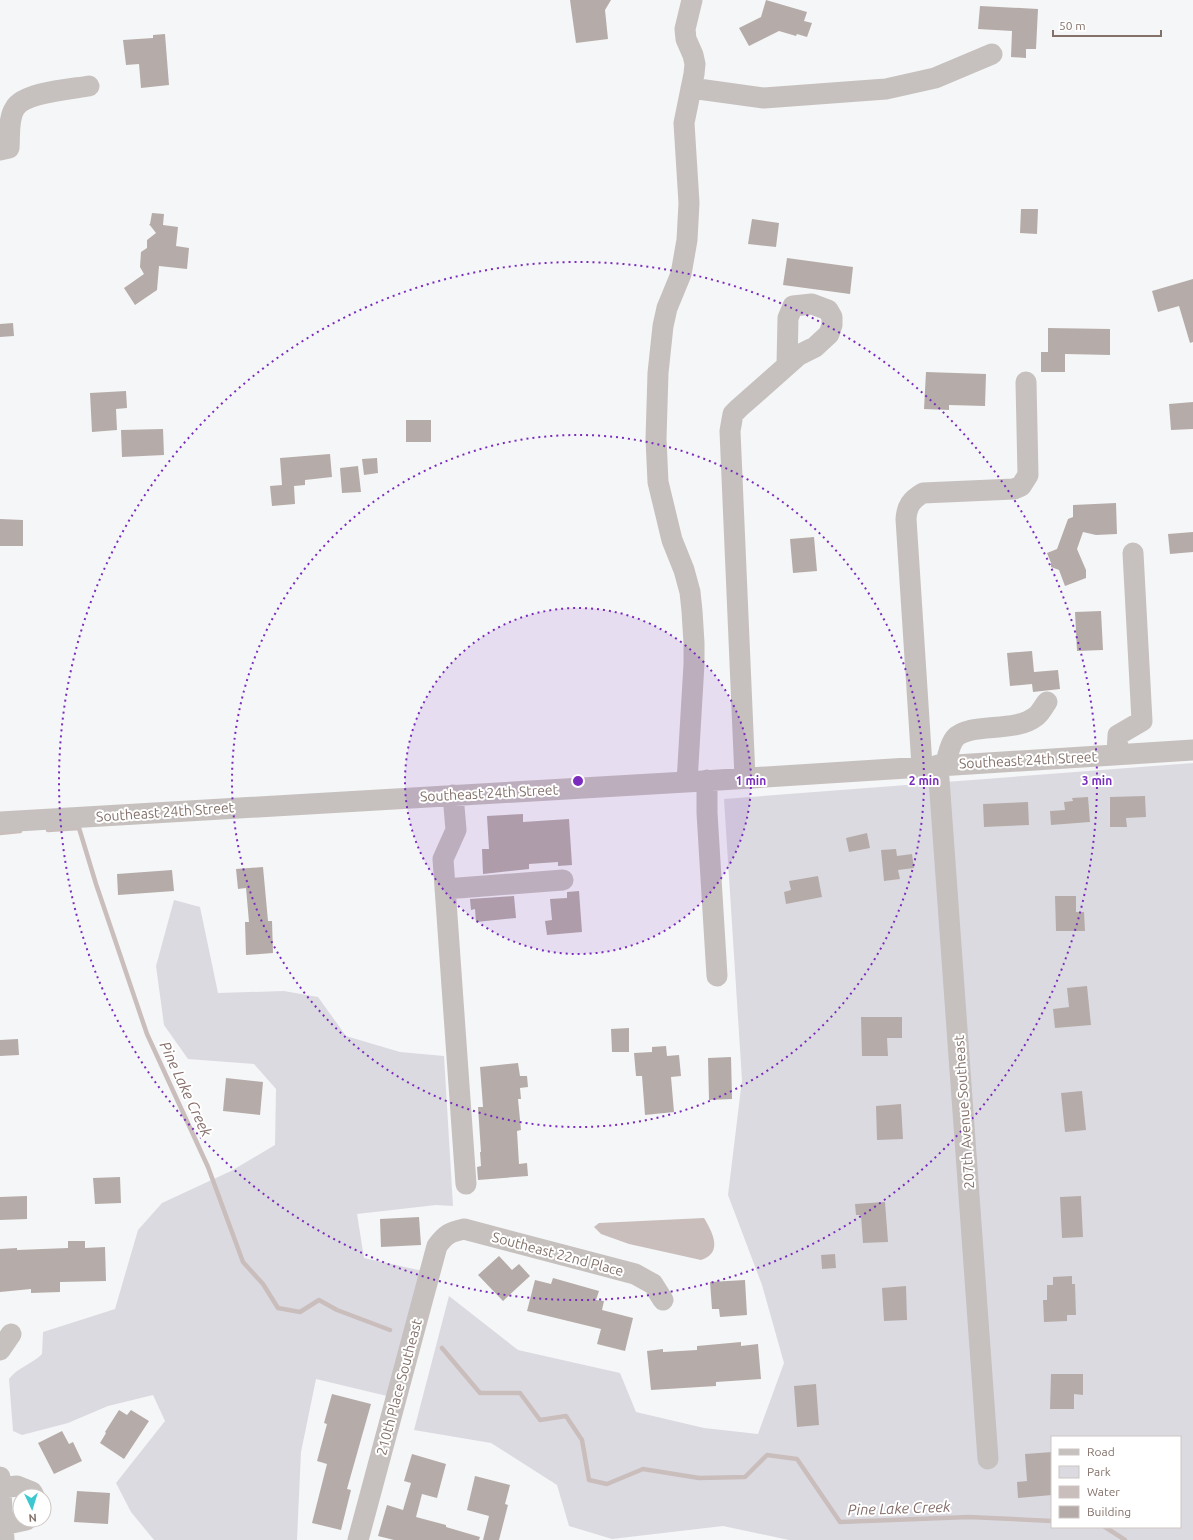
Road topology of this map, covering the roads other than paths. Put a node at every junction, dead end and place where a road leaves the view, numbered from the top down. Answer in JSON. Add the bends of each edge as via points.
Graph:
{"nodes":[{"id":1,"x":692,"y":0,"type":"edge"},
{"id":2,"x":992,"y":54,"type":"dead end"},
{"id":3,"x":88,"y":86,"type":"dead end"},
{"id":4,"x":691,"y":88,"type":"junction"},
{"id":5,"x":5,"y":120,"type":"edge"},
{"id":6,"x":4,"y":149,"type":"edge"},
{"id":7,"x":787,"y":365,"type":"dead end"},
{"id":8,"x":1026,"y":382,"type":"dead end"},
{"id":9,"x":1133,"y":553,"type":"dead end"},
{"id":10,"x":1047,"y":702,"type":"dead end"},
{"id":11,"x":1193,"y":750,"type":"edge"},
{"id":12,"x":1117,"y":755,"type":"junction"},
{"id":13,"x":935,"y":765,"type":"junction"},
{"id":14,"x":745,"y":778,"type":"junction"},
{"id":15,"x":697,"y":781,"type":"junction"},
{"id":16,"x":453,"y":795,"type":"junction"},
{"id":17,"x":0,"y":822,"type":"edge"},
{"id":18,"x":563,"y":880,"type":"dead end"},
{"id":19,"x":446,"y":889,"type":"junction"},
{"id":20,"x":717,"y":976,"type":"dead end"},
{"id":21,"x":466,"y":1184,"type":"dead end"},
{"id":22,"x":444,"y":1236,"type":"joint"},
{"id":23,"x":663,"y":1300,"type":"dead end"},
{"id":24,"x":988,"y":1459,"type":"dead end"},
{"id":25,"x":0,"y":1482,"type":"edge"},
{"id":26,"x":22,"y":1488,"type":"edge"},
{"id":27,"x":4,"y":1533,"type":"edge"},
{"id":28,"x":358,"y":1540,"type":"edge"}],
"edges":[{"from":1,"to":4,"type":"street","via":[[685,29],[695,64]]},
{"from":2,"to":4,"type":"street","via":[[936,78],[886,89],[764,98]]},
{"from":3,"to":5,"type":"street","via":[[48,92],[20,102]]},
{"from":4,"to":15,"type":"street","via":[[684,123],[689,203],[687,240],[681,274],[667,308],[663,326],[658,373],[656,439],[660,489],[672,540],[686,577],[692,611]]},
{"from":5,"to":6,"type":"street"},
{"from":7,"to":14,"type":"street","via":[[733,414],[730,431]]},
{"from":8,"to":13,"type":"street","name":"207th Avenue Southeast","via":[[1028,475],[1021,486],[923,493],[915,498],[907,510],[906,520]]},
{"from":9,"to":12,"type":"street","via":[[1142,721],[1118,735]]},
{"from":10,"to":13,"type":"street","via":[[1036,717],[1015,726],[977,729],[960,734]]},
{"from":11,"to":12,"type":"street","name":"Southeast 24th Street"},
{"from":12,"to":13,"type":"street","name":"Southeast 24th Street"},
{"from":13,"to":14,"type":"street","name":"Southeast 24th Street"},
{"from":13,"to":24,"type":"street","name":"207th Avenue Southeast"},
{"from":14,"to":15,"type":"street","name":"Southeast 24th Street"},
{"from":15,"to":16,"type":"street","name":"Southeast 24th Street"},
{"from":15,"to":20,"type":"street","via":[[707,813]]},
{"from":16,"to":17,"type":"street","name":"Southeast 24th Street"},
{"from":16,"to":19,"type":"street","via":[[456,830],[443,858]]},
{"from":18,"to":19,"type":"street"},
{"from":19,"to":21,"type":"street"},
{"from":22,"to":23,"type":"street","name":"Southeast 22nd Place","via":[[464,1229],[635,1274],[653,1284]]},
{"from":22,"to":28,"type":"street","name":"210th Place Southeast","via":[[437,1246]]},
{"from":25,"to":26,"type":"street"},
{"from":25,"to":27,"type":"street"}]}
